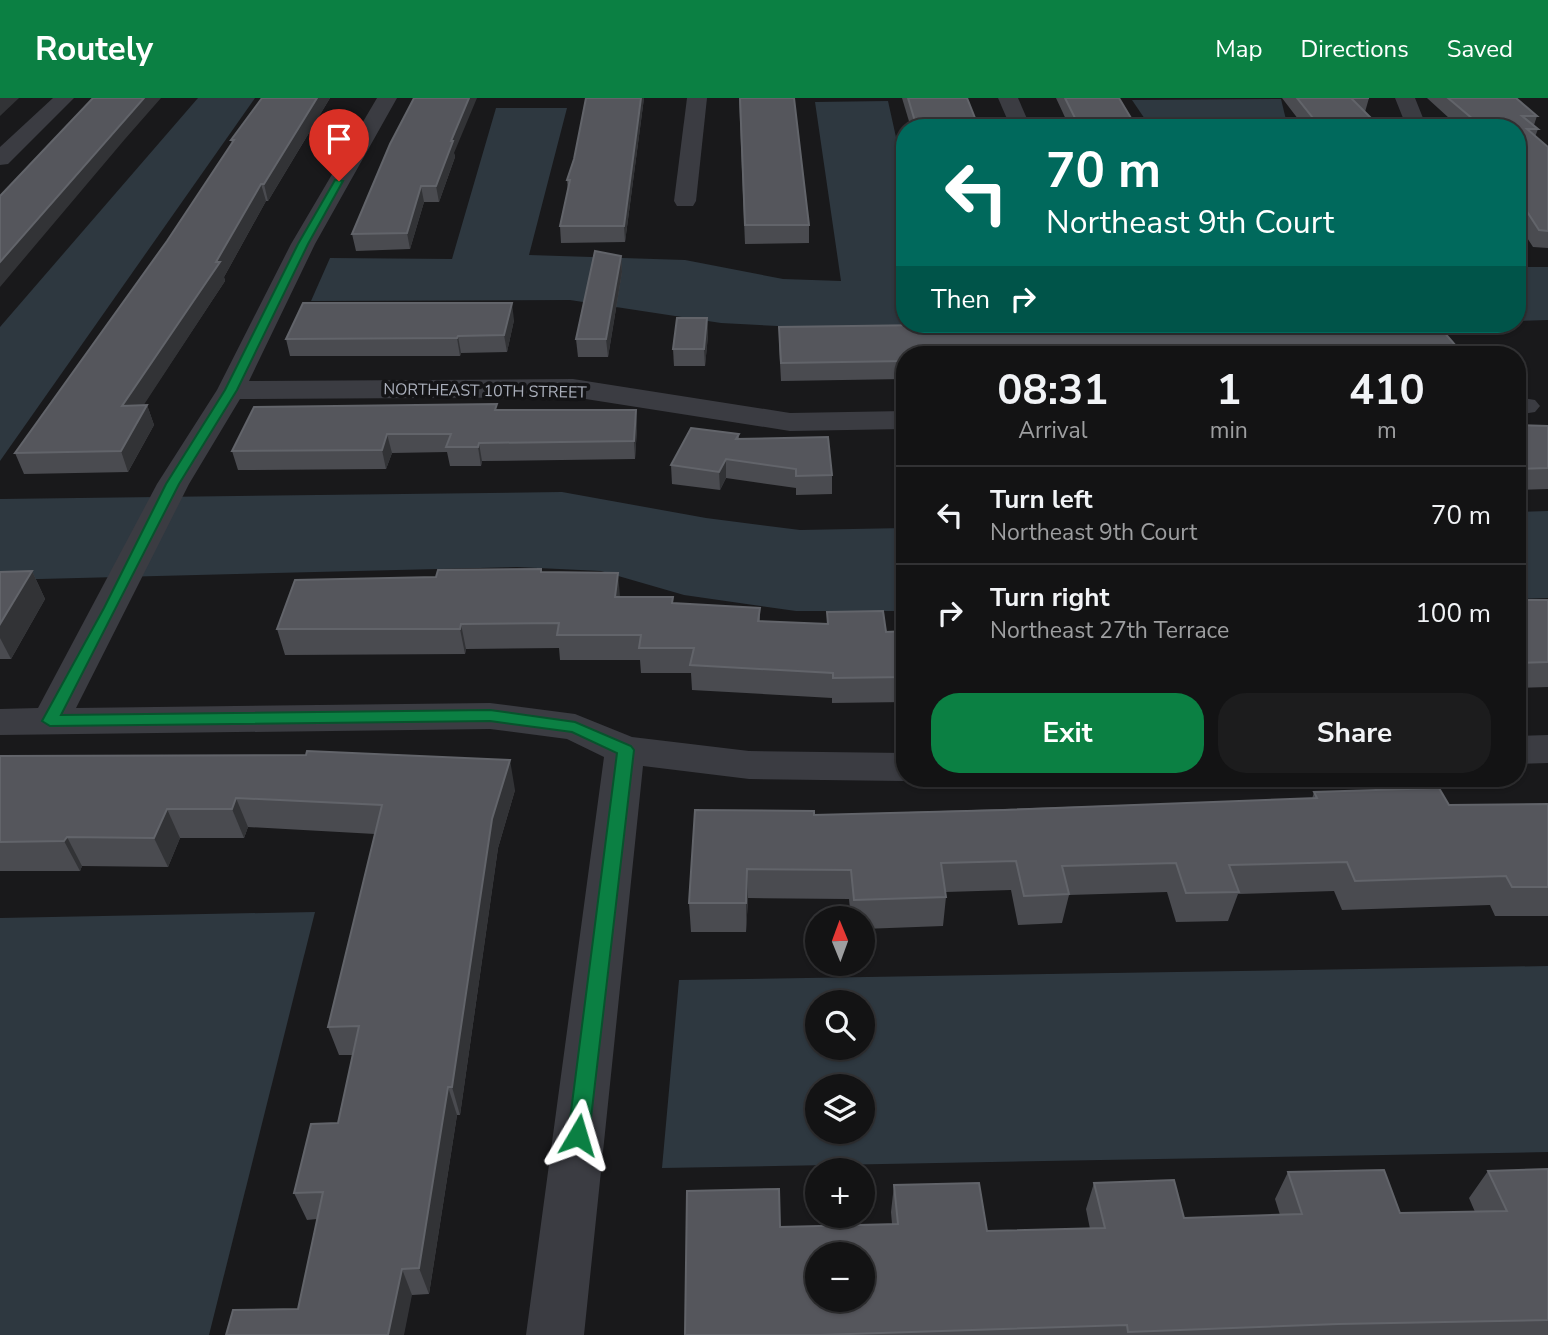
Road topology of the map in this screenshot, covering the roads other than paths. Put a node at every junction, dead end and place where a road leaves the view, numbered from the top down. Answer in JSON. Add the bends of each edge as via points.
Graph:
{"nodes":[{"id":1,"x":64,"y":98,"type":"edge"},
{"id":2,"x":387,"y":98,"type":"edge"},
{"id":3,"x":697,"y":98,"type":"edge"},
{"id":4,"x":1008,"y":98,"type":"edge"},
{"id":5,"x":1405,"y":98,"type":"edge"},
{"id":6,"x":1017,"y":119,"type":"edge"},
{"id":7,"x":1413,"y":119,"type":"edge"},
{"id":8,"x":0,"y":159,"type":"edge"},
{"id":9,"x":685,"y":201,"type":"dead end"},
{"id":10,"x":231,"y":390,"type":"junction"},
{"id":11,"x":896,"y":420,"type":"edge"},
{"id":12,"x":50,"y":721,"type":"junction"},
{"id":13,"x":0,"y":722,"type":"edge"},
{"id":14,"x":1548,"y":749,"type":"edge"},
{"id":15,"x":625,"y":750,"type":"junction"},
{"id":16,"x":1526,"y":750,"type":"edge"},
{"id":17,"x":896,"y":767,"type":"edge"},
{"id":18,"x":555,"y":1335,"type":"edge"}],
"edges":[{"from":1,"to":8,"type":"street"},
{"from":2,"to":10,"type":"street","via":[[303,244]]},
{"from":3,"to":9,"type":"street"},
{"from":4,"to":6,"type":"street"},
{"from":5,"to":7,"type":"street"},
{"from":10,"to":11,"type":"street","name":"NORTHEAST 10TH STREET","via":[[573,388],[790,422]]},
{"from":10,"to":12,"type":"street","via":[[173,484]]},
{"from":12,"to":13,"type":"street"},
{"from":12,"to":15,"type":"street","via":[[490,716],[575,727]]},
{"from":14,"to":16,"type":"street"},
{"from":15,"to":17,"type":"street","via":[[749,765]]},
{"from":15,"to":18,"type":"street"}]}
